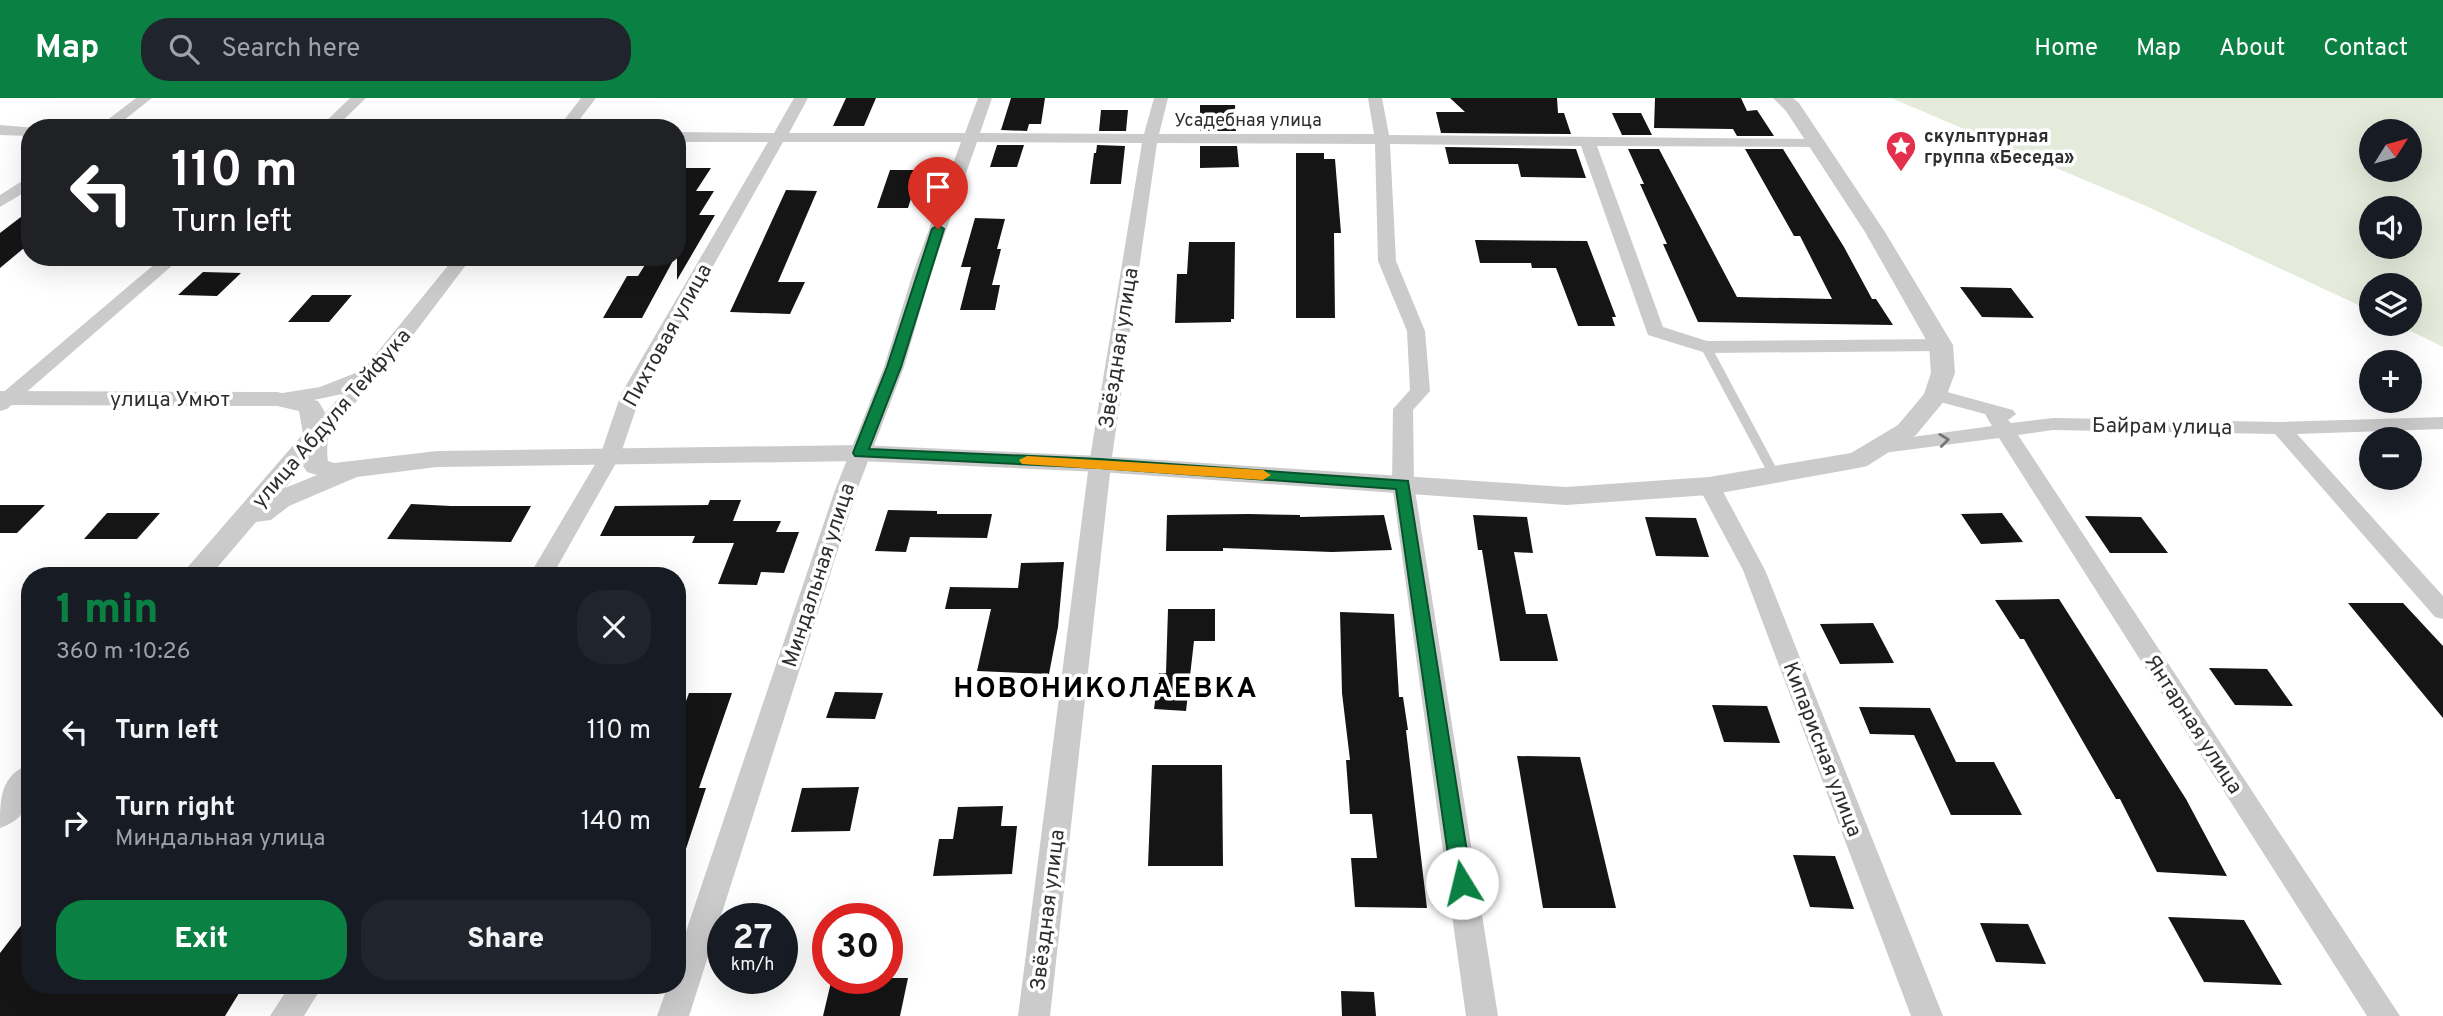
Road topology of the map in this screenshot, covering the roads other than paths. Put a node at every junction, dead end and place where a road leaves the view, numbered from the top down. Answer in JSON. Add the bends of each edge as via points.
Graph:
{"nodes":[{"id":1,"x":145,"y":98,"type":"edge"},
{"id":2,"x":359,"y":98,"type":"edge"},
{"id":3,"x":589,"y":98,"type":"edge"},
{"id":4,"x":801,"y":98,"type":"edge"},
{"id":5,"x":985,"y":98,"type":"edge"},
{"id":6,"x":1161,"y":98,"type":"edge"},
{"id":7,"x":1375,"y":98,"type":"edge"},
{"id":8,"x":1782,"y":98,"type":"edge"},
{"id":9,"x":116,"y":119,"type":"edge"},
{"id":10,"x":336,"y":119,"type":"edge"},
{"id":11,"x":572,"y":119,"type":"edge"},
{"id":12,"x":0,"y":130,"type":"edge"},
{"id":13,"x":21,"y":131,"type":"edge"},
{"id":14,"x":778,"y":136,"type":"junction"},
{"id":15,"x":686,"y":137,"type":"edge"},
{"id":16,"x":1150,"y":139,"type":"junction"},
{"id":17,"x":1382,"y":139,"type":"junction"},
{"id":18,"x":970,"y":140,"type":"junction"},
{"id":19,"x":1588,"y":143,"type":"junction"},
{"id":20,"x":1818,"y":144,"type":"junction"},
{"id":21,"x":21,"y":187,"type":"edge"},
{"id":22,"x":0,"y":202,"type":"edge"},
{"id":23,"x":163,"y":266,"type":"edge"},
{"id":24,"x":457,"y":266,"type":"edge"},
{"id":25,"x":1941,"y":345,"type":"junction"},
{"id":26,"x":1706,"y":347,"type":"junction"},
{"id":27,"x":377,"y":366,"type":"junction"},
{"id":28,"x":1936,"y":395,"type":"junction"},
{"id":29,"x":3,"y":400,"type":"edge"},
{"id":30,"x":277,"y":400,"type":"junction"},
{"id":31,"x":1998,"y":422,"type":"junction"},
{"id":32,"x":2443,"y":423,"type":"edge"},
{"id":33,"x":2281,"y":428,"type":"junction"},
{"id":34,"x":318,"y":433,"type":"junction"},
{"id":35,"x":1883,"y":447,"type":"junction"},
{"id":36,"x":860,"y":453,"type":"junction"},
{"id":37,"x":610,"y":456,"type":"junction"},
{"id":38,"x":1100,"y":464,"type":"junction"},
{"id":39,"x":359,"y":468,"type":"junction"},
{"id":40,"x":1775,"y":476,"type":"junction"},
{"id":41,"x":1403,"y":485,"type":"junction"},
{"id":42,"x":1709,"y":486,"type":"junction"},
{"id":43,"x":202,"y":567,"type":"edge"},
{"id":44,"x":202,"y":567,"type":"edge"},
{"id":45,"x":546,"y":567,"type":"edge"},
{"id":46,"x":2443,"y":611,"type":"edge"},
{"id":47,"x":21,"y":788,"type":"edge"},
{"id":48,"x":0,"y":814,"type":"edge"},
{"id":49,"x":686,"y":976,"type":"edge"},
{"id":50,"x":302,"y":994,"type":"edge"},
{"id":51,"x":680,"y":994,"type":"edge"},
{"id":52,"x":286,"y":1016,"type":"edge"},
{"id":53,"x":673,"y":1016,"type":"edge"},
{"id":54,"x":1034,"y":1016,"type":"edge"},
{"id":55,"x":1482,"y":1016,"type":"edge"},
{"id":56,"x":1927,"y":1016,"type":"edge"},
{"id":57,"x":2384,"y":1016,"type":"edge"}],
"edges":[{"from":1,"to":9,"type":"street"},
{"from":2,"to":10,"type":"street"},
{"from":3,"to":11,"type":"street"},
{"from":4,"to":14,"type":"street","name":"Пихтовая улица"},
{"from":5,"to":18,"type":"street","name":"Миндальная улица"},
{"from":6,"to":16,"type":"street","name":"Звёздная улица"},
{"from":7,"to":17,"type":"street"},
{"from":8,"to":20,"type":"street"},
{"from":12,"to":13,"type":"street"},
{"from":14,"to":15,"type":"street","name":"Усадебная улица"},
{"from":14,"to":18,"type":"street","name":"Усадебная улица"},
{"from":14,"to":37,"type":"street","name":"Пихтовая улица","via":[[631,394]]},
{"from":16,"to":17,"type":"street","name":"Усадебная улица"},
{"from":16,"to":18,"type":"street","name":"Усадебная улица"},
{"from":16,"to":38,"type":"street","name":"Звёздная улица"},
{"from":17,"to":19,"type":"street","name":"Усадебная улица"},
{"from":17,"to":41,"type":"street","via":[[1387,261],[1416,331],[1420,391],[1403,410]]},
{"from":18,"to":36,"type":"street","name":"Миндальная улица","via":[[894,367]]},
{"from":19,"to":20,"type":"street","name":"Усадебная улица"},
{"from":19,"to":26,"type":"street","via":[[1655,331]]},
{"from":20,"to":25,"type":"street"},
{"from":21,"to":22,"type":"street"},
{"from":23,"to":29,"type":"street"},
{"from":24,"to":27,"type":"street","name":"улица Абдуля Тейфука"},
{"from":25,"to":26,"type":"street"},
{"from":25,"to":28,"type":"street","via":[[1944,373]]},
{"from":26,"to":40,"type":"lane"},
{"from":27,"to":30,"type":"street","via":[[351,385]]},
{"from":27,"to":34,"type":"street","name":"улица Абдуля Тейфука"},
{"from":28,"to":31,"type":"street"},
{"from":28,"to":35,"type":"street","via":[[1907,430]]},
{"from":29,"to":30,"type":"street","name":"улица Умют"},
{"from":30,"to":34,"type":"street","name":"улица Умют","via":[[309,406]]},
{"from":31,"to":33,"type":"street","name":"Байрам улица"},
{"from":35,"to":31,"type":"street","name":"Байрам улица","one_way":true},
{"from":31,"to":57,"type":"street","name":"Янтарная улица"},
{"from":32,"to":33,"type":"street","name":"Байрам улица"},
{"from":33,"to":46,"type":"street"},
{"from":34,"to":39,"type":"street","via":[[311,451],[316,466],[334,471]]},
{"from":34,"to":43,"type":"street","name":"улица Абдуля Тейфука"},
{"from":35,"to":40,"type":"street","via":[[1858,460]]},
{"from":36,"to":37,"type":"street"},
{"from":36,"to":38,"type":"street"},
{"from":36,"to":49,"type":"street","name":"Миндальная улица"},
{"from":37,"to":39,"type":"street","via":[[437,459]]},
{"from":37,"to":45,"type":"street","name":"Пихтовая улица"},
{"from":38,"to":41,"type":"street"},
{"from":38,"to":54,"type":"street","name":"Звёздная улица"},
{"from":39,"to":44,"type":"street","via":[[280,500],[245,525]]},
{"from":40,"to":42,"type":"street"},
{"from":41,"to":42,"type":"street","via":[[1566,496]]},
{"from":41,"to":55,"type":"street"},
{"from":42,"to":56,"type":"street","name":"Кипарисная улица","via":[[1754,570]]},
{"from":47,"to":48,"type":"street"},
{"from":50,"to":52,"type":"street"},
{"from":51,"to":53,"type":"street","name":"Миндальная улица"}]}
